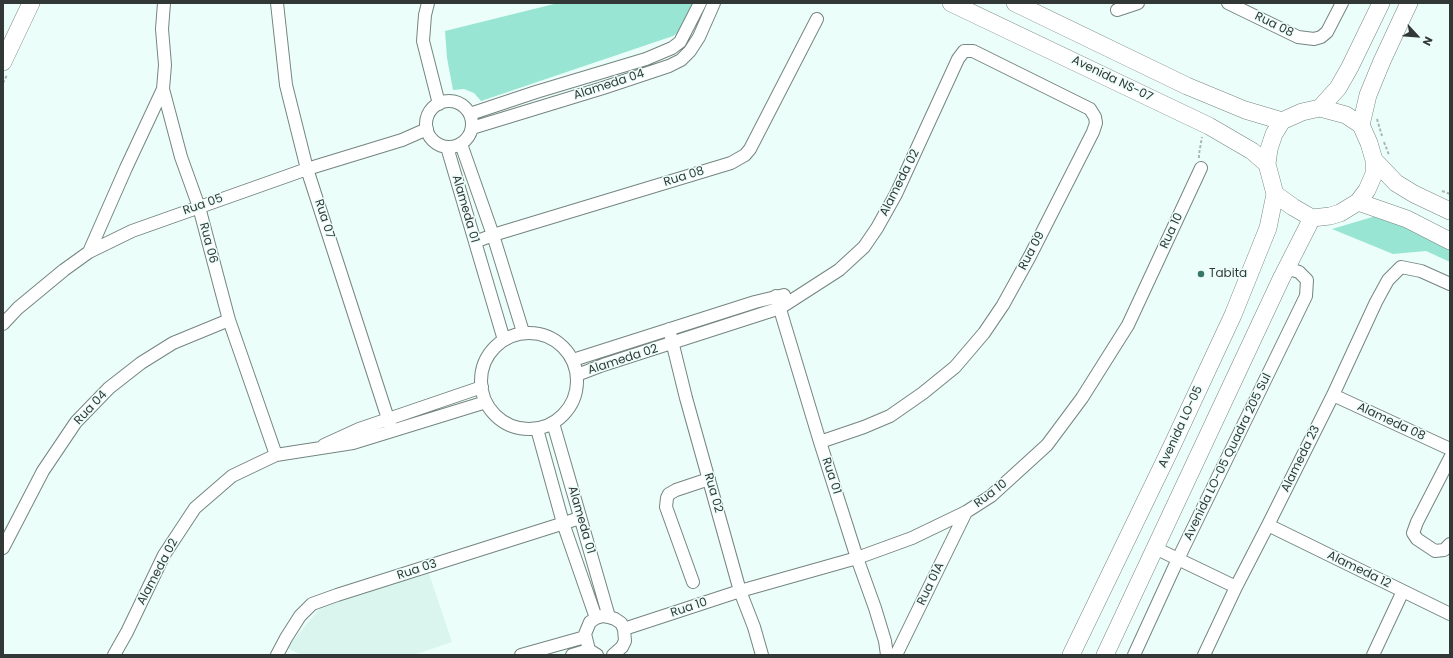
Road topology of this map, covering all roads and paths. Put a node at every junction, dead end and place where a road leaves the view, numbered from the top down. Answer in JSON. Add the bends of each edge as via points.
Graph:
{"nodes":[{"id":1,"x":31,"y":3,"type":"edge"},
{"id":2,"x":164,"y":3,"type":"edge"},
{"id":3,"x":277,"y":3,"type":"edge"},
{"id":4,"x":428,"y":3,"type":"edge"},
{"id":5,"x":700,"y":3,"type":"edge"},
{"id":6,"x":714,"y":3,"type":"edge"},
{"id":7,"x":951,"y":3,"type":"edge"},
{"id":8,"x":1015,"y":3,"type":"edge"},
{"id":9,"x":1138,"y":3,"type":"edge"},
{"id":10,"x":1228,"y":3,"type":"edge"},
{"id":11,"x":1342,"y":3,"type":"edge"},
{"id":12,"x":1381,"y":3,"type":"edge"},
{"id":13,"x":1409,"y":3,"type":"edge"},
{"id":14,"x":1117,"y":10,"type":"dead end"},
{"id":15,"x":817,"y":19,"type":"dead end"},
{"id":16,"x":966,"y":50,"type":"joint"},
{"id":17,"x":3,"y":62,"type":"edge"},
{"id":18,"x":552,"y":88,"type":"junction"},
{"id":19,"x":163,"y":90,"type":"junction"},
{"id":20,"x":536,"y":92,"type":"junction"},
{"id":21,"x":557,"y":102,"type":"junction"},
{"id":22,"x":439,"y":104,"type":"junction"},
{"id":23,"x":540,"y":107,"type":"junction"},
{"id":24,"x":1320,"y":108,"type":"junction"},
{"id":25,"x":470,"y":114,"type":"junction"},
{"id":26,"x":1375,"y":115,"type":"dead end"},
{"id":27,"x":1282,"y":121,"type":"junction"},
{"id":28,"x":1361,"y":125,"type":"junction"},
{"id":29,"x":1209,"y":126,"type":"junction"},
{"id":30,"x":472,"y":128,"type":"junction"},
{"id":31,"x":427,"y":129,"type":"junction"},
{"id":32,"x":461,"y":144,"type":"junction"},
{"id":33,"x":447,"y":147,"type":"junction"},
{"id":34,"x":1374,"y":160,"type":"junction"},
{"id":35,"x":1392,"y":160,"type":"dead end"},
{"id":36,"x":1267,"y":164,"type":"junction"},
{"id":37,"x":1201,"y":168,"type":"joint"},
{"id":38,"x":307,"y":169,"type":"junction"},
{"id":39,"x":1437,"y":188,"type":"dead end"},
{"id":40,"x":1275,"y":194,"type":"junction"},
{"id":41,"x":1450,"y":194,"type":"edge"},
{"id":42,"x":1358,"y":202,"type":"junction"},
{"id":43,"x":199,"y":207,"type":"junction"},
{"id":44,"x":1450,"y":211,"type":"edge"},
{"id":45,"x":1312,"y":218,"type":"junction"},
{"id":46,"x":493,"y":235,"type":"junction"},
{"id":47,"x":1450,"y":241,"type":"edge"},
{"id":48,"x":475,"y":242,"type":"junction"},
{"id":49,"x":89,"y":252,"type":"junction"},
{"id":50,"x":1286,"y":268,"type":"junction"},
{"id":51,"x":1450,"y":284,"type":"edge"},
{"id":52,"x":804,"y":294,"type":"junction"},
{"id":53,"x":776,"y":296,"type":"junction"},
{"id":54,"x":780,"y":308,"type":"junction"},
{"id":55,"x":229,"y":320,"type":"junction"},
{"id":56,"x":3,"y":324,"type":"edge"},
{"id":57,"x":668,"y":329,"type":"junction"},
{"id":58,"x":523,"y":332,"type":"junction"},
{"id":59,"x":504,"y":340,"type":"junction"},
{"id":60,"x":673,"y":343,"type":"junction"},
{"id":61,"x":573,"y":360,"type":"junction"},
{"id":62,"x":577,"y":375,"type":"junction"},
{"id":63,"x":482,"y":388,"type":"junction"},
{"id":64,"x":1333,"y":395,"type":"junction"},
{"id":65,"x":486,"y":402,"type":"junction"},
{"id":66,"x":388,"y":418,"type":"junction"},
{"id":67,"x":553,"y":423,"type":"junction"},
{"id":68,"x":537,"y":429,"type":"junction"},
{"id":69,"x":392,"y":431,"type":"junction"},
{"id":70,"x":820,"y":442,"type":"junction"},
{"id":71,"x":318,"y":449,"type":"junction"},
{"id":72,"x":1450,"y":449,"type":"edge"},
{"id":73,"x":276,"y":455,"type":"junction"},
{"id":74,"x":1450,"y":458,"type":"edge"},
{"id":75,"x":709,"y":479,"type":"junction"},
{"id":76,"x":966,"y":512,"type":"junction"},
{"id":77,"x":580,"y":518,"type":"junction"},
{"id":78,"x":563,"y":523,"type":"junction"},
{"id":79,"x":1268,"y":525,"type":"junction"},
{"id":80,"x":1450,"y":544,"type":"edge"},
{"id":81,"x":3,"y":548,"type":"edge"},
{"id":82,"x":1155,"y":548,"type":"junction"},
{"id":83,"x":857,"y":558,"type":"junction"},
{"id":84,"x":1178,"y":559,"type":"junction"},
{"id":85,"x":693,"y":582,"type":"dead end"},
{"id":86,"x":1236,"y":587,"type":"junction"},
{"id":87,"x":740,"y":591,"type":"junction"},
{"id":88,"x":1403,"y":591,"type":"junction"},
{"id":89,"x":1450,"y":614,"type":"edge"},
{"id":90,"x":609,"y":616,"type":"junction"},
{"id":91,"x":596,"y":618,"type":"junction"},
{"id":92,"x":624,"y":629,"type":"junction"},
{"id":93,"x":585,"y":637,"type":"junction"},
{"id":94,"x":593,"y":652,"type":"edge"},
{"id":95,"x":114,"y":655,"type":"edge"},
{"id":96,"x":278,"y":655,"type":"edge"},
{"id":97,"x":521,"y":655,"type":"edge"},
{"id":98,"x":572,"y":655,"type":"edge"},
{"id":99,"x":613,"y":655,"type":"edge"},
{"id":100,"x":762,"y":655,"type":"edge"},
{"id":101,"x":887,"y":655,"type":"edge"},
{"id":102,"x":896,"y":655,"type":"edge"},
{"id":103,"x":1071,"y":655,"type":"edge"},
{"id":104,"x":1105,"y":655,"type":"edge"},
{"id":105,"x":1134,"y":655,"type":"edge"},
{"id":106,"x":1204,"y":655,"type":"edge"},
{"id":107,"x":1373,"y":655,"type":"edge"}],
"edges":[{"from":1,"to":17,"type":"main road"},
{"from":2,"to":19,"type":"street","name":"Rua 06"},
{"from":3,"to":38,"type":"street","name":"Rua 07","via":[[286,85]]},
{"from":4,"to":22,"type":"street","via":[[423,41]]},
{"from":5,"to":18,"type":"street","name":"Alameda 04","via":[[680,42],[672,48],[646,59]]},
{"from":6,"to":21,"type":"street","name":"Alameda 04","via":[[699,37],[682,60]]},
{"from":7,"to":29,"type":"main road","name":"Avenida NS-07"},
{"from":8,"to":27,"type":"main road","via":[[1187,86],[1245,110]]},
{"from":9,"to":14,"type":"street"},
{"from":10,"to":11,"type":"street","name":"Rua 08","via":[[1298,37],[1314,39],[1327,32]]},
{"from":12,"to":24,"type":"main road","via":[[1338,88]]},
{"from":13,"to":28,"type":"main road","via":[[1368,95]]},
{"from":15,"to":46,"type":"street","name":"Rua 08","via":[[745,155],[731,163]]},
{"from":16,"to":52,"type":"street","name":"Alameda 02","via":[[958,59],[896,194],[877,228],[864,247],[839,270]]},
{"from":16,"to":70,"type":"street","name":"Rua 09","via":[[973,51],[1090,109],[1096,123],[1093,132],[1003,305],[955,367],[923,394],[890,416]]},
{"from":18,"to":20,"type":"street","name":"Alameda 04"},
{"from":18,"to":21,"type":"street"},
{"from":19,"to":43,"type":"street","name":"Rua 06","via":[[181,157]]},
{"from":19,"to":49,"type":"street"},
{"from":20,"to":23,"type":"street"},
{"from":20,"to":25,"type":"street","name":"Alameda 04"},
{"from":21,"to":23,"type":"street","name":"Alameda 04"},
{"from":22,"to":25,"type":"street","via":[[460,104]]},
{"from":22,"to":31,"type":"street","via":[[429,114]]},
{"from":23,"to":30,"type":"street","name":"Alameda 04"},
{"from":24,"to":27,"type":"main road","via":[[1302,112]]},
{"from":24,"to":28,"type":"main road","via":[[1346,115]]},
{"from":25,"to":30,"type":"street"},
{"from":26,"to":35,"type":"path"},
{"from":27,"to":36,"type":"main road","via":[[1269,148]]},
{"from":28,"to":34,"type":"main road"},
{"from":29,"to":36,"type":"main road","name":"Avenida NS-07","via":[[1252,151]]},
{"from":29,"to":37,"type":"path","via":[[1201,141]]},
{"from":30,"to":32,"type":"street"},
{"from":31,"to":33,"type":"street","via":[[434,142]]},
{"from":31,"to":38,"type":"street","name":"Rua 05","via":[[402,140]]},
{"from":32,"to":33,"type":"street"},
{"from":32,"to":46,"type":"street","name":"Alameda 01"},
{"from":33,"to":48,"type":"street","name":"Alameda 01"},
{"from":34,"to":42,"type":"main road","via":[[1374,174]]},
{"from":34,"to":44,"type":"main road","via":[[1396,183]]},
{"from":36,"to":40,"type":"main road"},
{"from":37,"to":76,"type":"street","name":"Rua 10","via":[[1128,325],[1082,398],[1046,445],[996,492]]},
{"from":38,"to":43,"type":"street","name":"Rua 05"},
{"from":38,"to":66,"type":"street","name":"Rua 07"},
{"from":39,"to":41,"type":"path"},
{"from":40,"to":45,"type":"main road"},
{"from":40,"to":103,"type":"main road","name":"Avenida LO-05","via":[[1268,228],[1233,315],[1172,448]]},
{"from":42,"to":45,"type":"main road","via":[[1340,213]]},
{"from":42,"to":47,"type":"main road","via":[[1407,219]]},
{"from":43,"to":49,"type":"street","name":"Rua 05","via":[[132,231]]},
{"from":43,"to":55,"type":"street","name":"Rua 06"},
{"from":45,"to":50,"type":"main road"},
{"from":46,"to":48,"type":"street","name":"Rua 08"},
{"from":46,"to":58,"type":"street","name":"Alameda 01"},
{"from":48,"to":59,"type":"street","name":"Alameda 01"},
{"from":49,"to":56,"type":"street","name":"Rua 05","via":[[24,303]]},
{"from":50,"to":82,"type":"main road"},
{"from":50,"to":84,"type":"street","name":"Avenida LO-05 Quadra 205 Sul","via":[[1299,272],[1307,280],[1306,296]]},
{"from":51,"to":64,"type":"street","name":"Alameda 23","via":[[1421,271],[1402,267],[1388,280]]},
{"from":52,"to":53,"type":"street","name":"Alameda 02"},
{"from":52,"to":54,"type":"street","name":"Alameda 02"},
{"from":53,"to":54,"type":"street","name":"Rua 01"},
{"from":53,"to":57,"type":"street","name":"Alameda 02"},
{"from":54,"to":60,"type":"street","name":"Alameda 02"},
{"from":54,"to":70,"type":"street","name":"Rua 01"},
{"from":55,"to":73,"type":"street","name":"Rua 06"},
{"from":55,"to":81,"type":"street","name":"Rua 04","via":[[173,343],[141,363],[109,388],[76,422],[43,471]]},
{"from":57,"to":60,"type":"street","name":"Rua 02"},
{"from":57,"to":61,"type":"street","name":"Alameda 02"},
{"from":58,"to":59,"type":"street"},
{"from":58,"to":61,"type":"street","via":[[548,336],[561,344]]},
{"from":59,"to":63,"type":"street","via":[[486,360]]},
{"from":60,"to":62,"type":"street","name":"Alameda 02"},
{"from":60,"to":75,"type":"street","name":"Rua 02"},
{"from":61,"to":62,"type":"street"},
{"from":62,"to":67,"type":"street","via":[[573,400],[565,413]]},
{"from":63,"to":65,"type":"street"},
{"from":63,"to":66,"type":"street","name":"Alameda 02"},
{"from":64,"to":72,"type":"street","name":"Alameda 08"},
{"from":64,"to":79,"type":"street","name":"Alameda 23"},
{"from":65,"to":68,"type":"street","via":[[495,415],[507,424],[522,429]]},
{"from":65,"to":69,"type":"street","name":"Alameda 02"},
{"from":66,"to":69,"type":"street","name":"Rua 07"},
{"from":66,"to":71,"type":"street","name":"Alameda 02","via":[[346,434]]},
{"from":67,"to":68,"type":"street"},
{"from":67,"to":77,"type":"street","name":"Alameda 01"},
{"from":68,"to":78,"type":"street","name":"Alameda 01"},
{"from":69,"to":71,"type":"street","name":"Alameda 02","via":[[353,443]]},
{"from":70,"to":83,"type":"street","name":"Rua 01"},
{"from":71,"to":73,"type":"street","name":"Alameda 02"},
{"from":73,"to":95,"type":"street","name":"Alameda 02","via":[[232,476],[195,508],[164,555]]},
{"from":74,"to":80,"type":"street","via":[[1416,522],[1413,533],[1416,540],[1435,551],[1444,550]]},
{"from":75,"to":85,"type":"street","via":[[676,490],[667,498],[666,507]]},
{"from":75,"to":87,"type":"street","name":"Rua 02"},
{"from":76,"to":83,"type":"street","name":"Rua 10","via":[[912,538]]},
{"from":76,"to":102,"type":"street","name":"Rua 01A"},
{"from":77,"to":78,"type":"street","name":"Rua 03"},
{"from":77,"to":90,"type":"street","name":"Alameda 01"},
{"from":78,"to":91,"type":"street","name":"Alameda 01"},
{"from":78,"to":96,"type":"street","name":"Rua 03","via":[[312,604],[300,616]]},
{"from":79,"to":86,"type":"street","name":"Alameda 23"},
{"from":79,"to":88,"type":"street","name":"Alameda 12"},
{"from":82,"to":84,"type":"street"},
{"from":82,"to":104,"type":"main road"},
{"from":83,"to":87,"type":"street","name":"Rua 10"},
{"from":83,"to":101,"type":"street","name":"Rua 01","via":[[875,608]]},
{"from":84,"to":86,"type":"street"},
{"from":84,"to":105,"type":"street","name":"Avenida LO-05 Quadra 205 Sul"},
{"from":86,"to":106,"type":"street","name":"Alameda 23"},
{"from":87,"to":92,"type":"street","name":"Rua 10"},
{"from":87,"to":100,"type":"street","name":"Rua 02"},
{"from":88,"to":89,"type":"street","name":"Alameda 12"},
{"from":88,"to":107,"type":"street"},
{"from":90,"to":91,"type":"street"},
{"from":90,"to":92,"type":"street","via":[[621,623]]},
{"from":91,"to":93,"type":"street","via":[[590,622]]},
{"from":92,"to":99,"type":"street","via":[[624,641],[618,652]]},
{"from":93,"to":94,"type":"street"},
{"from":93,"to":97,"type":"street"},
{"from":94,"to":98,"type":"street"}]}
